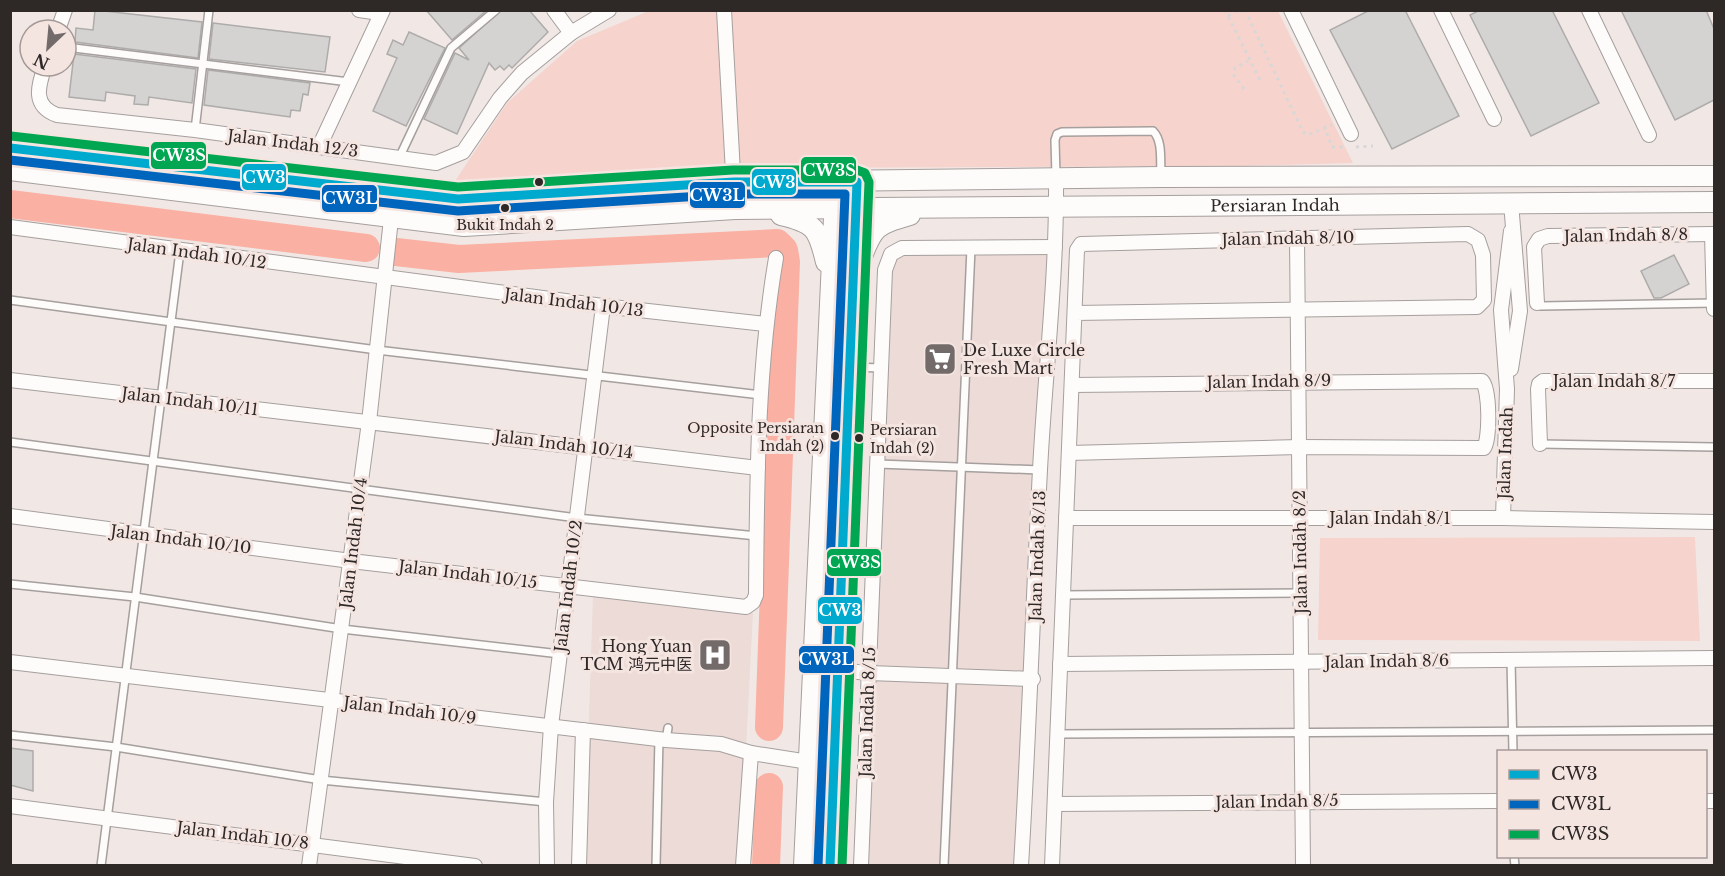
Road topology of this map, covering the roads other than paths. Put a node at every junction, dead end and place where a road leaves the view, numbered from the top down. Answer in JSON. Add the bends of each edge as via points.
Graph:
{"nodes":[{"id":1,"x":209,"y":10,"type":"edge"},
{"id":2,"x":359,"y":10,"type":"edge"},
{"id":3,"x":496,"y":10,"type":"edge"},
{"id":4,"x":554,"y":10,"type":"edge"},
{"id":5,"x":609,"y":10,"type":"edge"},
{"id":6,"x":724,"y":10,"type":"edge"},
{"id":7,"x":1291,"y":10,"type":"edge"},
{"id":8,"x":1441,"y":10,"type":"edge"},
{"id":9,"x":1589,"y":10,"type":"edge"},
{"id":10,"x":381,"y":12,"type":"edge"},
{"id":11,"x":571,"y":33,"type":"junction"},
{"id":12,"x":78,"y":48,"type":"edge"},
{"id":13,"x":202,"y":64,"type":"junction"},
{"id":14,"x":41,"y":78,"type":"edge"},
{"id":15,"x":349,"y":82,"type":"junction"},
{"id":16,"x":1494,"y":119,"type":"dead end"},
{"id":17,"x":1348,"y":128,"type":"road end"},
{"id":18,"x":195,"y":130,"type":"junction"},
{"id":19,"x":1649,"y":135,"type":"dead end"},
{"id":20,"x":319,"y":147,"type":"junction"},
{"id":21,"x":10,"y":148,"type":"edge"},
{"id":22,"x":400,"y":156,"type":"junction"},
{"id":23,"x":10,"y":170,"type":"edge"},
{"id":24,"x":1438,"y":176,"type":"junction"},
{"id":25,"x":1574,"y":176,"type":"junction"},
{"id":26,"x":1714,"y":176,"type":"edge"},
{"id":27,"x":1161,"y":177,"type":"junction"},
{"id":28,"x":269,"y":179,"type":"junction"},
{"id":29,"x":1056,"y":179,"type":"junction"},
{"id":30,"x":734,"y":182,"type":"junction"},
{"id":31,"x":836,"y":182,"type":"junction"},
{"id":32,"x":857,"y":182,"type":"junction"},
{"id":33,"x":458,"y":199,"type":"junction"},
{"id":34,"x":1714,"y":202,"type":"edge"},
{"id":35,"x":1511,"y":203,"type":"junction"},
{"id":36,"x":934,"y":208,"type":"junction"},
{"id":37,"x":1056,"y":208,"type":"junction"},
{"id":38,"x":735,"y":209,"type":"junction"},
{"id":39,"x":755,"y":209,"type":"junction"},
{"id":40,"x":835,"y":209,"type":"junction"},
{"id":41,"x":856,"y":209,"type":"junction"},
{"id":42,"x":391,"y":219,"type":"junction"},
{"id":43,"x":10,"y":227,"type":"edge"},
{"id":44,"x":1511,"y":231,"type":"junction"},
{"id":45,"x":1713,"y":234,"type":"edge"},
{"id":46,"x":1297,"y":238,"type":"junction"},
{"id":47,"x":1055,"y":247,"type":"junction"},
{"id":48,"x":971,"y":248,"type":"junction"},
{"id":49,"x":180,"y":251,"type":"junction"},
{"id":50,"x":776,"y":258,"type":"dead end"},
{"id":51,"x":854,"y":276,"type":"junction"},
{"id":52,"x":384,"y":278,"type":"junction"},
{"id":53,"x":831,"y":281,"type":"junction"},
{"id":54,"x":10,"y":300,"type":"edge"},
{"id":55,"x":1537,"y":303,"type":"joint"},
{"id":56,"x":1714,"y":303,"type":"edge"},
{"id":57,"x":603,"y":306,"type":"junction"},
{"id":58,"x":1714,"y":309,"type":"edge"},
{"id":59,"x":1298,"y":310,"type":"junction"},
{"id":60,"x":1075,"y":312,"type":"junction"},
{"id":61,"x":171,"y":321,"type":"junction"},
{"id":62,"x":765,"y":324,"type":"junction"},
{"id":63,"x":377,"y":350,"type":"junction"},
{"id":64,"x":851,"y":367,"type":"junction"},
{"id":65,"x":882,"y":368,"type":"junction"},
{"id":66,"x":594,"y":377,"type":"junction"},
{"id":67,"x":10,"y":380,"type":"edge"},
{"id":68,"x":1299,"y":381,"type":"junction"},
{"id":69,"x":1714,"y":381,"type":"edge"},
{"id":70,"x":1072,"y":385,"type":"junction"},
{"id":71,"x":1507,"y":389,"type":"junction"},
{"id":72,"x":761,"y":395,"type":"junction"},
{"id":73,"x":161,"y":398,"type":"junction"},
{"id":74,"x":369,"y":422,"type":"junction"},
{"id":75,"x":10,"y":442,"type":"edge"},
{"id":76,"x":1540,"y":444,"type":"joint"},
{"id":77,"x":585,"y":446,"type":"junction"},
{"id":78,"x":1299,"y":447,"type":"junction"},
{"id":79,"x":1714,"y":447,"type":"edge"},
{"id":80,"x":1069,"y":453,"type":"junction"},
{"id":81,"x":153,"y":460,"type":"junction"},
{"id":82,"x":878,"y":464,"type":"junction"},
{"id":83,"x":962,"y":467,"type":"junction"},
{"id":84,"x":758,"y":468,"type":"junction"},
{"id":85,"x":1040,"y":470,"type":"junction"},
{"id":86,"x":360,"y":490,"type":"junction"},
{"id":87,"x":10,"y":516,"type":"edge"},
{"id":88,"x":577,"y":518,"type":"junction"},
{"id":89,"x":1066,"y":518,"type":"junction"},
{"id":90,"x":1503,"y":518,"type":"junction"},
{"id":91,"x":1300,"y":519,"type":"junction"},
{"id":92,"x":1714,"y":522,"type":"edge"},
{"id":93,"x":143,"y":534,"type":"junction"},
{"id":94,"x":757,"y":536,"type":"junction"},
{"id":95,"x":351,"y":561,"type":"junction"},
{"id":96,"x":10,"y":584,"type":"edge"},
{"id":97,"x":568,"y":586,"type":"junction"},
{"id":98,"x":1300,"y":593,"type":"junction"},
{"id":99,"x":1063,"y":595,"type":"junction"},
{"id":100,"x":135,"y":597,"type":"junction"},
{"id":101,"x":342,"y":629,"type":"junction"},
{"id":102,"x":560,"y":654,"type":"junction"},
{"id":103,"x":1714,"y":658,"type":"edge"},
{"id":104,"x":1511,"y":660,"type":"junction"},
{"id":105,"x":10,"y":662,"type":"edge"},
{"id":106,"x":1301,"y":662,"type":"junction"},
{"id":107,"x":1060,"y":664,"type":"junction"},
{"id":108,"x":814,"y":668,"type":"junction"},
{"id":109,"x":839,"y":670,"type":"junction"},
{"id":110,"x":869,"y":673,"type":"junction"},
{"id":111,"x":952,"y":675,"type":"junction"},
{"id":112,"x":125,"y":676,"type":"junction"},
{"id":113,"x":1033,"y":679,"type":"junction"},
{"id":114,"x":333,"y":701,"type":"junction"},
{"id":115,"x":551,"y":726,"type":"junction"},
{"id":116,"x":583,"y":730,"type":"junction"},
{"id":117,"x":1714,"y":730,"type":"edge"},
{"id":118,"x":1512,"y":731,"type":"junction"},
{"id":119,"x":1302,"y":732,"type":"junction"},
{"id":120,"x":1058,"y":734,"type":"junction"},
{"id":121,"x":10,"y":735,"type":"edge"},
{"id":122,"x":664,"y":736,"type":"junction"},
{"id":123,"x":116,"y":747,"type":"junction"},
{"id":124,"x":1513,"y":750,"type":"edge"},
{"id":125,"x":751,"y":753,"type":"junction"},
{"id":126,"x":809,"y":762,"type":"junction"},
{"id":127,"x":321,"y":780,"type":"junction"},
{"id":128,"x":1302,"y":801,"type":"junction"},
{"id":129,"x":1497,"y":801,"type":"edge"},
{"id":130,"x":546,"y":802,"type":"junction"},
{"id":131,"x":1055,"y":804,"type":"junction"},
{"id":132,"x":10,"y":806,"type":"edge"},
{"id":133,"x":107,"y":818,"type":"junction"},
{"id":134,"x":312,"y":843,"type":"junction"},
{"id":135,"x":101,"y":866,"type":"edge"},
{"id":136,"x":309,"y":866,"type":"edge"},
{"id":137,"x":475,"y":866,"type":"edge"},
{"id":138,"x":547,"y":866,"type":"edge"},
{"id":139,"x":579,"y":866,"type":"edge"},
{"id":140,"x":656,"y":866,"type":"edge"},
{"id":141,"x":743,"y":866,"type":"edge"},
{"id":142,"x":804,"y":866,"type":"edge"},
{"id":143,"x":830,"y":866,"type":"edge"},
{"id":144,"x":861,"y":866,"type":"edge"},
{"id":145,"x":944,"y":866,"type":"edge"},
{"id":146,"x":1021,"y":866,"type":"edge"},
{"id":147,"x":1052,"y":866,"type":"edge"},
{"id":148,"x":1303,"y":866,"type":"edge"}],
"edges":[{"from":1,"to":13,"type":"lane"},
{"from":2,"to":10,"type":"street"},
{"from":3,"to":22,"type":"lane","via":[[452,48]]},
{"from":4,"to":11,"type":"street"},
{"from":5,"to":11,"type":"street"},
{"from":6,"to":30,"type":"street"},
{"from":7,"to":17,"type":"street"},
{"from":8,"to":16,"type":"street"},
{"from":9,"to":19,"type":"street"},
{"from":10,"to":15,"type":"street"},
{"from":11,"to":22,"type":"street","name":"Jalan Indah 12/3","via":[[511,84],[473,141],[456,157],[436,163]]},
{"from":12,"to":13,"type":"lane"},
{"from":13,"to":15,"type":"lane"},
{"from":13,"to":18,"type":"lane"},
{"from":14,"to":18,"type":"street","name":"Jalan Indah 12/3","via":[[38,98],[48,111],[57,115]]},
{"from":15,"to":20,"type":"street"},
{"from":18,"to":20,"type":"street","name":"Jalan Indah 12/3"},
{"from":20,"to":22,"type":"street","name":"Jalan Indah 12/3"},
{"from":21,"to":28,"type":"main road"},
{"from":23,"to":42,"type":"main road"},
{"from":24,"to":25,"type":"main road","name":"Persiaran Indah"},
{"from":24,"to":27,"type":"main road","name":"Persiaran Indah"},
{"from":24,"to":35,"type":"main road","via":[[1499,190]]},
{"from":25,"to":26,"type":"main road","name":"Persiaran Indah"},
{"from":25,"to":35,"type":"main road","via":[[1523,191]]},
{"from":27,"to":29,"type":"main road","name":"Persiaran Indah"},
{"from":27,"to":29,"type":"lane","via":[[1160,150],[1157,135],[1152,131],[1062,132],[1055,140]]},
{"from":28,"to":33,"type":"main road"},
{"from":28,"to":42,"type":"main road","via":[[340,197]]},
{"from":29,"to":32,"type":"main road","name":"Persiaran Indah"},
{"from":29,"to":37,"type":"street","name":"Jalan Indah 8/13"},
{"from":30,"to":31,"type":"main road","name":"Persiaran Indah"},
{"from":30,"to":33,"type":"main road","name":"Persiaran Indah"},
{"from":30,"to":38,"type":"street"},
{"from":31,"to":32,"type":"main road","name":"Persiaran Indah"},
{"from":31,"to":40,"type":"main road"},
{"from":32,"to":41,"type":"main road"},
{"from":33,"to":42,"type":"main road","via":[[424,205]]},
{"from":34,"to":35,"type":"main road","name":"Persiaran Indah"},
{"from":35,"to":37,"type":"main road","name":"Persiaran Indah"},
{"from":35,"to":44,"type":"street","name":"Jalan Indah"},
{"from":36,"to":37,"type":"main road","name":"Persiaran Indah"},
{"from":36,"to":41,"type":"main road","name":"Persiaran Indah"},
{"from":36,"to":51,"type":"main road","via":[[874,228]]},
{"from":37,"to":47,"type":"street","name":"Jalan Indah 8/13"},
{"from":38,"to":39,"type":"main road"},
{"from":38,"to":42,"type":"main road","via":[[464,226]]},
{"from":39,"to":40,"type":"main road","name":"Persiaran Indah"},
{"from":39,"to":53,"type":"main road","via":[[799,219],[818,231]]},
{"from":40,"to":41,"type":"main road","name":"Persiaran Indah"},
{"from":40,"to":53,"type":"main road"},
{"from":41,"to":51,"type":"main road"},
{"from":42,"to":52,"type":"street","name":"Jalan Indah 10/4"},
{"from":43,"to":49,"type":"street","name":"Jalan Indah 10/12"},
{"from":44,"to":71,"type":"street","name":"Jalan Indah","via":[[1501,310]]},
{"from":44,"to":71,"type":"street","name":"Jalan Indah","via":[[1521,311]]},
{"from":45,"to":55,"type":"street","name":"Jalan Indah 8/8","via":[[1539,239],[1534,247]]},
{"from":45,"to":56,"type":"street"},
{"from":46,"to":59,"type":"street","name":"Jalan Indah 8/2"},
{"from":46,"to":59,"type":"street","name":"Jalan Indah 8/10","via":[[1468,234],[1478,240],[1483,255],[1484,300],[1477,307]]},
{"from":46,"to":60,"type":"street","name":"Jalan Indah 8/10","via":[[1081,244],[1077,250]]},
{"from":47,"to":48,"type":"street"},
{"from":47,"to":85,"type":"street","name":"Jalan Indah 8/13"},
{"from":48,"to":65,"type":"street","name":"Jalan Indah 8/15","via":[[902,248],[891,254],[885,270]]},
{"from":48,"to":83,"type":"lane"},
{"from":49,"to":52,"type":"street","name":"Jalan Indah 10/12"},
{"from":49,"to":61,"type":"lane"},
{"from":50,"to":62,"type":"street"},
{"from":51,"to":64,"type":"main road"},
{"from":52,"to":57,"type":"street","name":"Jalan Indah 10/13"},
{"from":52,"to":63,"type":"street","name":"Jalan Indah 10/4"},
{"from":53,"to":108,"type":"main road"},
{"from":54,"to":61,"type":"lane"},
{"from":55,"to":56,"type":"lane"},
{"from":56,"to":58,"type":"street"},
{"from":57,"to":62,"type":"street","name":"Jalan Indah 10/13"},
{"from":57,"to":66,"type":"street","name":"Jalan Indah 10/2"},
{"from":59,"to":60,"type":"street"},
{"from":59,"to":68,"type":"street","name":"Jalan Indah 8/2"},
{"from":60,"to":70,"type":"street"},
{"from":61,"to":63,"type":"lane"},
{"from":61,"to":73,"type":"lane"},
{"from":62,"to":72,"type":"street"},
{"from":63,"to":66,"type":"lane"},
{"from":63,"to":74,"type":"street","name":"Jalan Indah 10/4"},
{"from":64,"to":65,"type":"lane"},
{"from":64,"to":109,"type":"main road"},
{"from":65,"to":82,"type":"street","name":"Jalan Indah 8/15"},
{"from":66,"to":72,"type":"lane"},
{"from":66,"to":77,"type":"street","name":"Jalan Indah 10/2"},
{"from":67,"to":73,"type":"street","name":"Jalan Indah 10/11"},
{"from":68,"to":70,"type":"street","name":"Jalan Indah 8/9"},
{"from":68,"to":78,"type":"street","name":"Jalan Indah 8/2"},
{"from":68,"to":78,"type":"street","name":"Jalan Indah 8/9","via":[[1466,380],[1482,381],[1488,390],[1484,448]]},
{"from":69,"to":76,"type":"street","name":"Jalan Indah 8/7","via":[[1543,381],[1538,389]]},
{"from":70,"to":80,"type":"street"},
{"from":71,"to":90,"type":"street","name":"Jalan Indah"},
{"from":72,"to":84,"type":"street"},
{"from":73,"to":74,"type":"street","name":"Jalan Indah 10/11"},
{"from":73,"to":81,"type":"lane"},
{"from":74,"to":77,"type":"street","name":"Jalan Indah 10/14"},
{"from":74,"to":86,"type":"street","name":"Jalan Indah 10/4"},
{"from":75,"to":81,"type":"lane"},
{"from":76,"to":79,"type":"lane"},
{"from":77,"to":84,"type":"street","name":"Jalan Indah 10/14"},
{"from":77,"to":88,"type":"street","name":"Jalan Indah 10/2"},
{"from":78,"to":80,"type":"street"},
{"from":78,"to":91,"type":"street","name":"Jalan Indah 8/2"},
{"from":80,"to":89,"type":"street"},
{"from":81,"to":86,"type":"lane"},
{"from":81,"to":93,"type":"lane"},
{"from":82,"to":83,"type":"lane"},
{"from":82,"to":110,"type":"street","name":"Jalan Indah 8/15"},
{"from":83,"to":85,"type":"lane"},
{"from":83,"to":111,"type":"lane"},
{"from":84,"to":94,"type":"street"},
{"from":85,"to":113,"type":"street","name":"Jalan Indah 8/13"},
{"from":86,"to":88,"type":"lane"},
{"from":86,"to":95,"type":"street","name":"Jalan Indah 10/4"},
{"from":87,"to":93,"type":"street","name":"Jalan Indah 10/10"},
{"from":88,"to":94,"type":"lane"},
{"from":88,"to":97,"type":"street","name":"Jalan Indah 10/2"},
{"from":89,"to":91,"type":"street","name":"Jalan Indah 8/1"},
{"from":89,"to":99,"type":"street"},
{"from":90,"to":91,"type":"street","name":"Jalan Indah 8/1"},
{"from":90,"to":92,"type":"street","name":"Jalan Indah 8/1"},
{"from":91,"to":98,"type":"street","name":"Jalan Indah 8/2"},
{"from":93,"to":95,"type":"street","name":"Jalan Indah 10/10"},
{"from":93,"to":100,"type":"lane"},
{"from":94,"to":97,"type":"street","name":"Jalan Indah 10/15","via":[[756,595],[746,607]]},
{"from":95,"to":97,"type":"street","name":"Jalan Indah 10/15"},
{"from":95,"to":101,"type":"street","name":"Jalan Indah 10/4"},
{"from":96,"to":100,"type":"lane"},
{"from":97,"to":102,"type":"street","name":"Jalan Indah 10/2"},
{"from":98,"to":99,"type":"lane"},
{"from":98,"to":106,"type":"street","name":"Jalan Indah 8/2"},
{"from":99,"to":107,"type":"street"},
{"from":100,"to":101,"type":"lane"},
{"from":100,"to":112,"type":"lane"},
{"from":101,"to":102,"type":"lane"},
{"from":101,"to":114,"type":"street","name":"Jalan Indah 10/4"},
{"from":102,"to":115,"type":"street","name":"Jalan Indah 10/2"},
{"from":103,"to":104,"type":"street","name":"Jalan Indah 8/6"},
{"from":104,"to":106,"type":"street","name":"Jalan Indah 8/6"},
{"from":104,"to":118,"type":"lane"},
{"from":105,"to":112,"type":"street","name":"Jalan Indah 10/9"},
{"from":106,"to":107,"type":"street","name":"Jalan Indah 8/6"},
{"from":106,"to":119,"type":"street","name":"Jalan Indah 8/2"},
{"from":107,"to":120,"type":"street"},
{"from":108,"to":109,"type":"street"},
{"from":108,"to":126,"type":"main road"},
{"from":109,"to":110,"type":"street"},
{"from":109,"to":143,"type":"main road"},
{"from":110,"to":111,"type":"street"},
{"from":110,"to":144,"type":"street","name":"Jalan Indah 8/15"},
{"from":111,"to":113,"type":"street"},
{"from":111,"to":145,"type":"lane"},
{"from":112,"to":114,"type":"street","name":"Jalan Indah 10/9"},
{"from":112,"to":123,"type":"lane"},
{"from":113,"to":146,"type":"street","name":"Jalan Indah 8/13"},
{"from":114,"to":115,"type":"street","name":"Jalan Indah 10/9"},
{"from":114,"to":127,"type":"street","name":"Jalan Indah 10/4"},
{"from":115,"to":116,"type":"street","name":"Jalan Indah 10/9"},
{"from":115,"to":130,"type":"street","name":"Jalan Indah 10/2"},
{"from":116,"to":122,"type":"street","name":"Jalan Indah 10/9"},
{"from":116,"to":139,"type":"street"},
{"from":117,"to":118,"type":"lane"},
{"from":118,"to":119,"type":"lane"},
{"from":118,"to":124,"type":"lane"},
{"from":119,"to":120,"type":"lane"},
{"from":119,"to":128,"type":"street","name":"Jalan Indah 8/2"},
{"from":120,"to":131,"type":"street"},
{"from":121,"to":123,"type":"lane"},
{"from":122,"to":125,"type":"street","name":"Jalan Indah 10/9","via":[[722,739]]},
{"from":122,"to":140,"type":"lane"},
{"from":123,"to":127,"type":"lane"},
{"from":123,"to":133,"type":"lane"},
{"from":125,"to":126,"type":"street","name":"Jalan Indah 10/9"},
{"from":125,"to":141,"type":"street"},
{"from":126,"to":142,"type":"main road"},
{"from":127,"to":130,"type":"lane"},
{"from":127,"to":134,"type":"street","name":"Jalan Indah 10/4"},
{"from":128,"to":129,"type":"street","name":"Jalan Indah 8/5"},
{"from":128,"to":131,"type":"street","name":"Jalan Indah 8/5"},
{"from":128,"to":148,"type":"street","name":"Jalan Indah 8/2"},
{"from":130,"to":138,"type":"street","name":"Jalan Indah 10/2"},
{"from":131,"to":147,"type":"street"},
{"from":132,"to":133,"type":"street","name":"Jalan Indah 10/8"},
{"from":133,"to":134,"type":"street","name":"Jalan Indah 10/8"},
{"from":133,"to":135,"type":"lane"},
{"from":134,"to":136,"type":"street","name":"Jalan Indah 10/4"},
{"from":134,"to":137,"type":"street","name":"Jalan Indah 10/8"}]}
